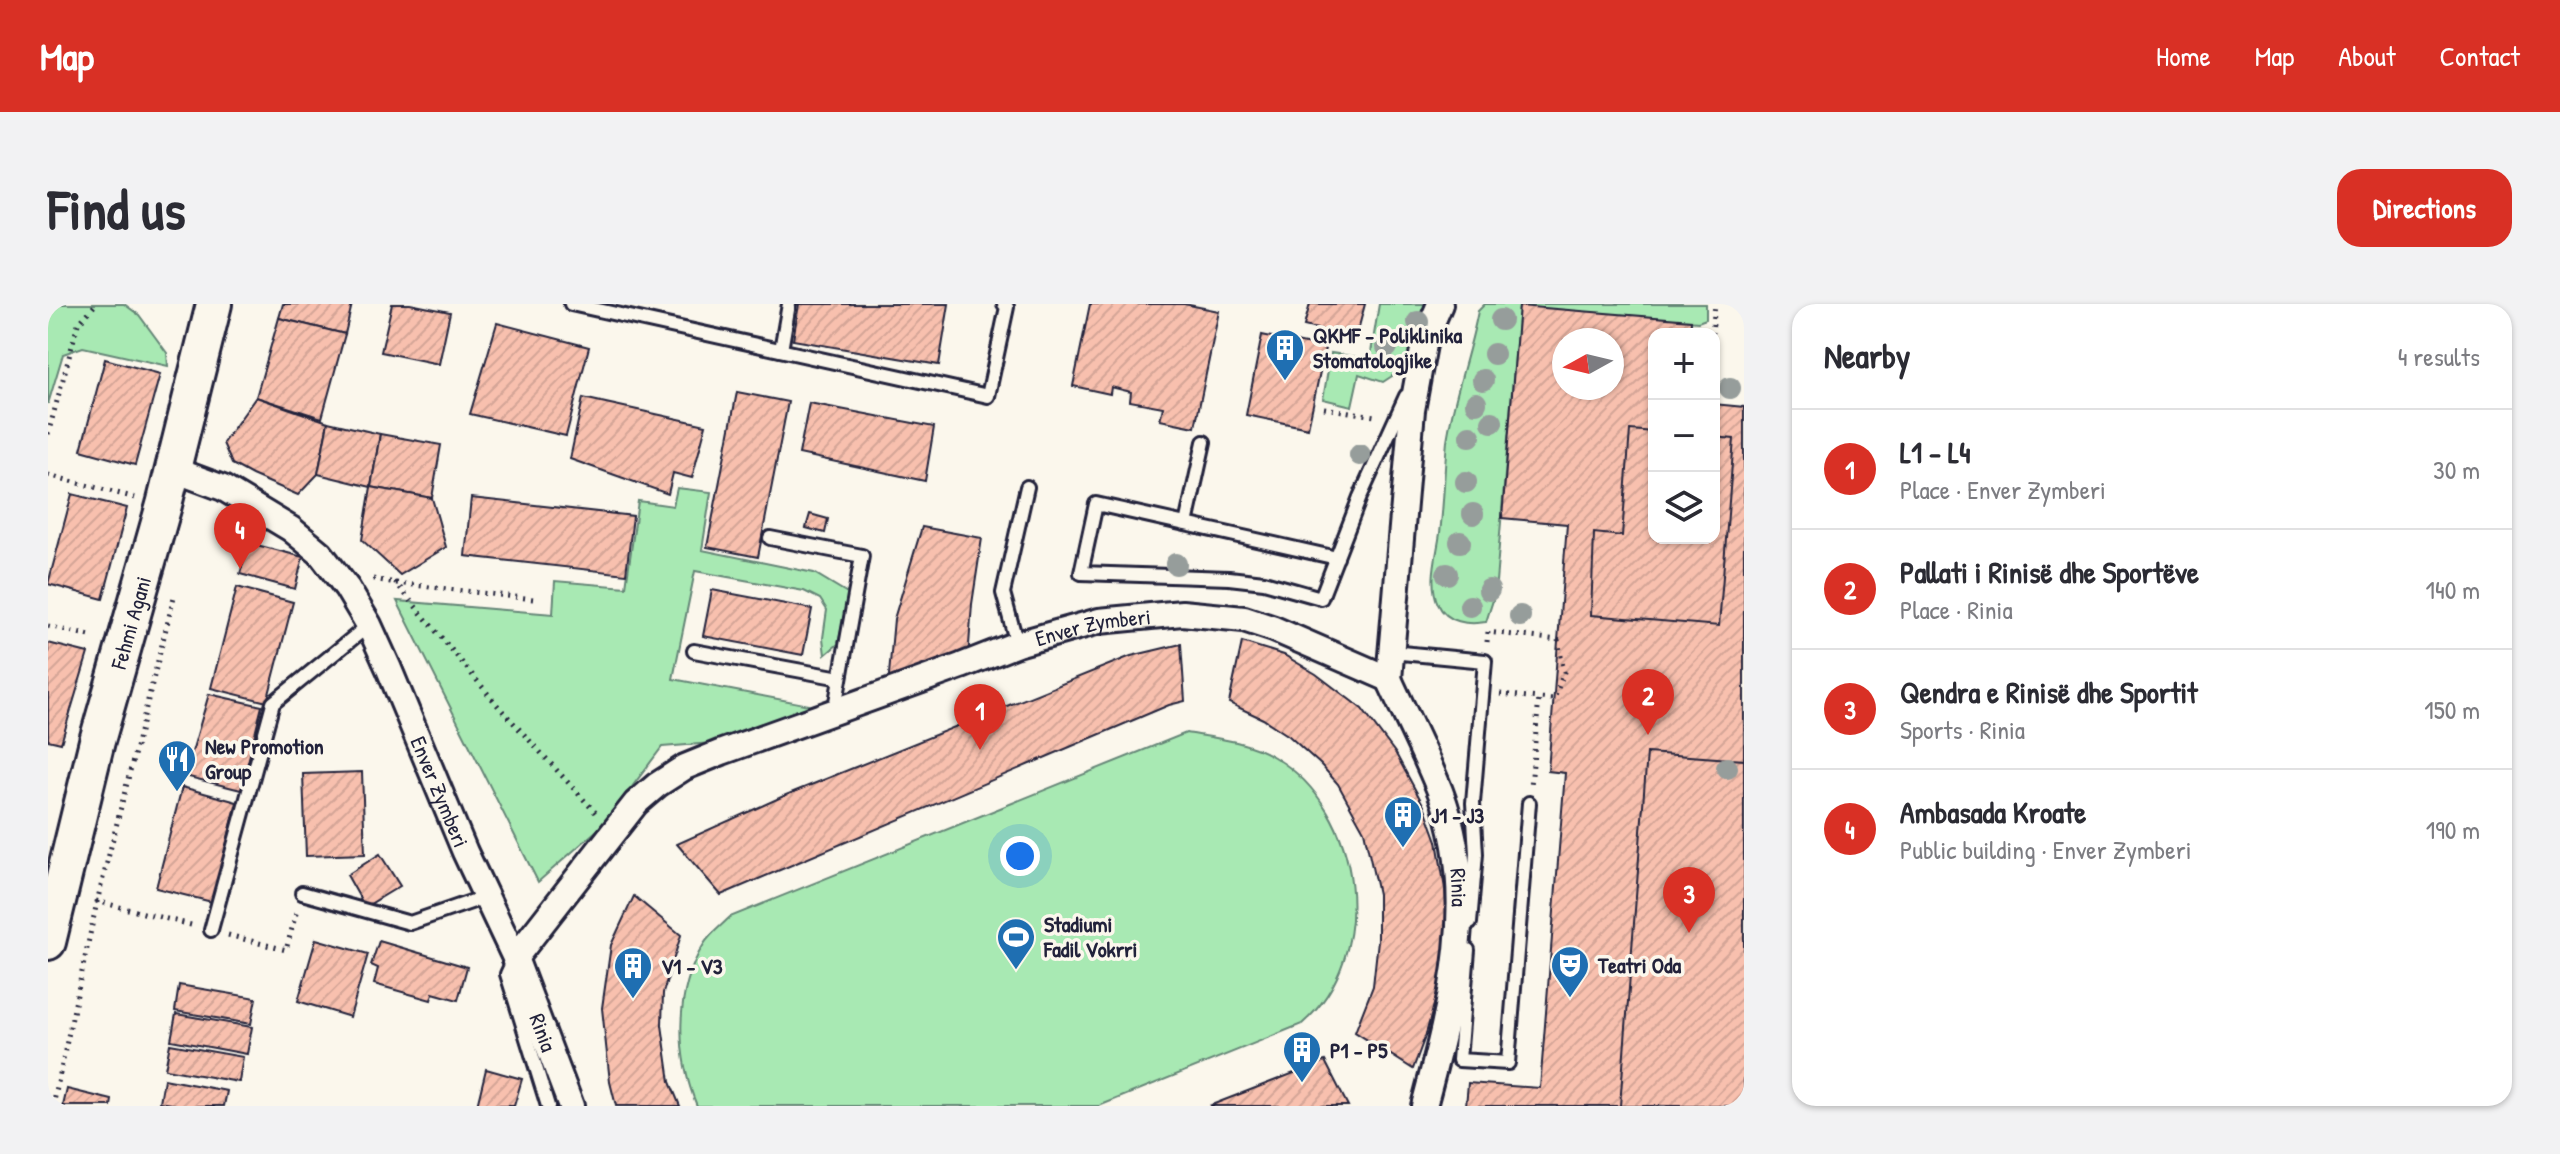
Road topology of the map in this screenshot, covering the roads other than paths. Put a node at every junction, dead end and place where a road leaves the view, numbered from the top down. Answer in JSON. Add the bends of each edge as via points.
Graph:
{"nodes":[{"id":1,"x":214,"y":304,"type":"edge"},
{"id":2,"x":571,"y":304,"type":"edge"},
{"id":3,"x":789,"y":304,"type":"edge"},
{"id":4,"x":1004,"y":304,"type":"edge"},
{"id":5,"x":1440,"y":304,"type":"edge"},
{"id":6,"x":781,"y":350,"type":"junction"},
{"id":7,"x":1419,"y":367,"type":"junction"},
{"id":8,"x":1204,"y":442,"type":"dead end"},
{"id":9,"x":172,"y":469,"type":"junction"},
{"id":10,"x":1027,"y":487,"type":"dead end"},
{"id":11,"x":1186,"y":524,"type":"junction"},
{"id":12,"x":770,"y":538,"type":"dead end"},
{"id":13,"x":1337,"y":558,"type":"junction"},
{"id":14,"x":369,"y":625,"type":"junction"},
{"id":15,"x":1017,"y":644,"type":"junction"},
{"id":16,"x":694,"y":651,"type":"dead end"},
{"id":17,"x":1391,"y":652,"type":"junction"},
{"id":18,"x":840,"y":678,"type":"junction"},
{"id":19,"x":1389,"y":679,"type":"junction"},
{"id":20,"x":834,"y":713,"type":"junction"},
{"id":21,"x":1529,"y":803,"type":"road end"},
{"id":22,"x":302,"y":893,"type":"dead end"},
{"id":23,"x":485,"y":897,"type":"junction"},
{"id":24,"x":211,"y":930,"type":"dead end"},
{"id":25,"x":48,"y":940,"type":"edge"},
{"id":26,"x":515,"y":958,"type":"junction"},
{"id":27,"x":548,"y":1106,"type":"edge"},
{"id":28,"x":571,"y":1106,"type":"edge"},
{"id":29,"x":1424,"y":1106,"type":"edge"}],
"edges":[{"from":1,"to":9,"type":"street","name":"Fehmi Agani"},
{"from":2,"to":6,"type":"lane"},
{"from":3,"to":6,"type":"lane"},
{"from":4,"to":6,"type":"lane","via":[[988,396]]},
{"from":5,"to":7,"type":"street"},
{"from":7,"to":13,"type":"lane"},
{"from":7,"to":17,"type":"street"},
{"from":8,"to":11,"type":"lane"},
{"from":9,"to":14,"type":"street","name":"Enver Zymberi","via":[[223,488],[291,529],[320,553]]},
{"from":9,"to":25,"type":"street","name":"Fehmi Agani"},
{"from":10,"to":15,"type":"lane","via":[[1003,593]]},
{"from":11,"to":13,"type":"lane"},
{"from":11,"to":13,"type":"lane","via":[[1096,504],[1081,573],[1229,578],[1321,598]]},
{"from":12,"to":18,"type":"lane","via":[[862,556]]},
{"from":14,"to":23,"type":"street","name":"Enver Zymberi"},
{"from":14,"to":24,"type":"lane","via":[[273,703]]},
{"from":15,"to":19,"type":"street","name":"Enver Zymberi","via":[[1099,621],[1215,615],[1274,629]]},
{"from":15,"to":20,"type":"street","name":"Enver Zymberi"},
{"from":16,"to":18,"type":"lane"},
{"from":17,"to":19,"type":"street"},
{"from":17,"to":21,"type":"lane","via":[[1485,661],[1459,1060],[1508,1063]]},
{"from":18,"to":20,"type":"lane"},
{"from":19,"to":29,"type":"street","name":"Rinia","via":[[1441,793],[1457,869],[1456,965]]},
{"from":20,"to":26,"type":"street","name":"Enver Zymberi","via":[[685,767],[657,785],[613,831]]},
{"from":22,"to":23,"type":"lane","via":[[410,923]]},
{"from":23,"to":26,"type":"street","name":"Enver Zymberi"},
{"from":26,"to":27,"type":"lane","name":"Enver Zymberi","via":[[507,974]]},
{"from":26,"to":28,"type":"street","name":"Rinia"}]}
